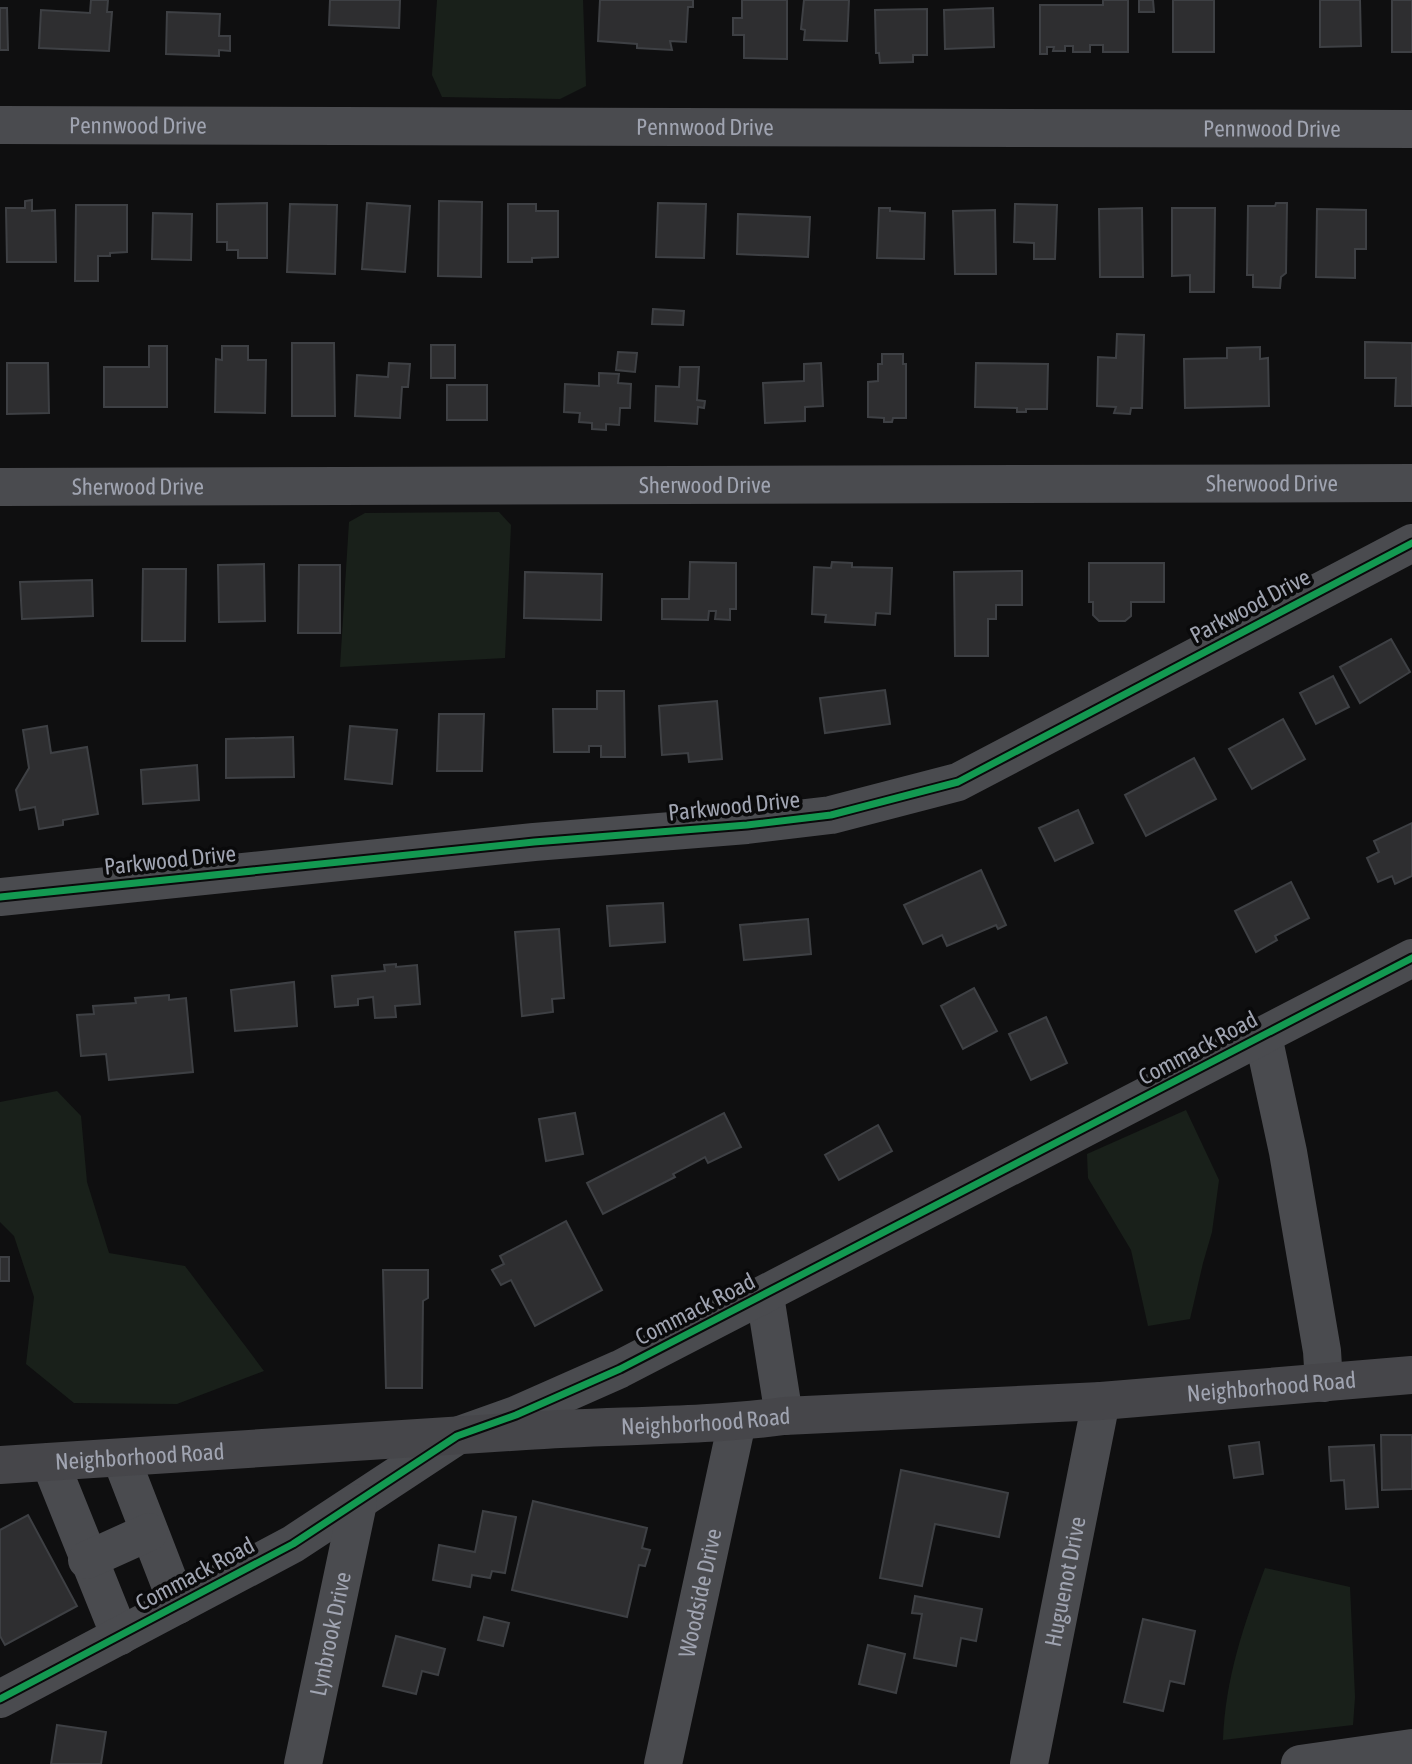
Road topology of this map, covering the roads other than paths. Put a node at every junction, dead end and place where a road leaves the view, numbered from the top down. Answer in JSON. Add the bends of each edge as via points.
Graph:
{"nodes":[{"id":1,"x":0,"y":125,"type":"edge"},
{"id":2,"x":1412,"y":129,"type":"edge"},
{"id":3,"x":1412,"y":483,"type":"edge"},
{"id":4,"x":0,"y":487,"type":"edge"},
{"id":5,"x":1412,"y":543,"type":"edge"},
{"id":6,"x":0,"y":897,"type":"edge"},
{"id":7,"x":1412,"y":958,"type":"edge"},
{"id":8,"x":1263,"y":1036,"type":"junction"},
{"id":9,"x":765,"y":1296,"type":"junction"},
{"id":10,"x":1412,"y":1376,"type":"edge"},
{"id":11,"x":1324,"y":1383,"type":"junction"},
{"id":12,"x":1101,"y":1401,"type":"junction"},
{"id":13,"x":784,"y":1416,"type":"junction"},
{"id":14,"x":737,"y":1422,"type":"junction"},
{"id":15,"x":457,"y":1436,"type":"junction"},
{"id":16,"x":121,"y":1458,"type":"junction"},
{"id":17,"x":50,"y":1462,"type":"junction"},
{"id":18,"x":0,"y":1465,"type":"edge"},
{"id":19,"x":358,"y":1503,"type":"junction"},
{"id":20,"x":149,"y":1532,"type":"junction"},
{"id":21,"x":88,"y":1560,"type":"junction"},
{"id":22,"x":178,"y":1605,"type":"junction"},
{"id":23,"x":120,"y":1636,"type":"junction"},
{"id":24,"x":0,"y":1699,"type":"edge"},
{"id":25,"x":1412,"y":1748,"type":"edge"},
{"id":26,"x":303,"y":1764,"type":"edge"},
{"id":27,"x":663,"y":1764,"type":"edge"},
{"id":28,"x":1029,"y":1764,"type":"edge"},
{"id":29,"x":1300,"y":1764,"type":"edge"}],
"edges":[{"from":1,"to":2,"type":"street","name":"Pennwood Drive"},
{"from":3,"to":4,"type":"street","name":"Sherwood Drive"},
{"from":5,"to":6,"type":"street","name":"Parkwood Drive","via":[[958,782],[831,815]]},
{"from":7,"to":8,"type":"street","name":"Commack Road"},
{"from":8,"to":9,"type":"street","name":"Commack Road"},
{"from":8,"to":11,"type":"street","via":[[1288,1152]]},
{"from":9,"to":13,"type":"street"},
{"from":9,"to":15,"type":"street","name":"Commack Road","via":[[620,1369]]},
{"from":10,"to":11,"type":"main road","name":"Neighborhood Road"},
{"from":11,"to":12,"type":"main road","name":"Neighborhood Road"},
{"from":12,"to":13,"type":"main road","name":"Neighborhood Road"},
{"from":12,"to":28,"type":"street","name":"Huguenot Drive"},
{"from":13,"to":14,"type":"main road","name":"Neighborhood Road"},
{"from":14,"to":15,"type":"main road","name":"Neighborhood Road"},
{"from":14,"to":27,"type":"street","name":"Woodside Drive"},
{"from":15,"to":16,"type":"main road","name":"Neighborhood Road"},
{"from":15,"to":19,"type":"street","name":"Commack Road"},
{"from":16,"to":17,"type":"main road","name":"Neighborhood Road"},
{"from":16,"to":20,"type":"street"},
{"from":17,"to":18,"type":"main road","name":"Neighborhood Road"},
{"from":17,"to":21,"type":"street"},
{"from":19,"to":22,"type":"street","name":"Commack Road","via":[[293,1544]]},
{"from":19,"to":26,"type":"street","name":"Lynbrook Drive"},
{"from":20,"to":21,"type":"street"},
{"from":20,"to":22,"type":"street"},
{"from":21,"to":23,"type":"street"},
{"from":22,"to":23,"type":"street","name":"Commack Road"},
{"from":23,"to":24,"type":"street","name":"Commack Road"},
{"from":25,"to":29,"type":"street"}]}
